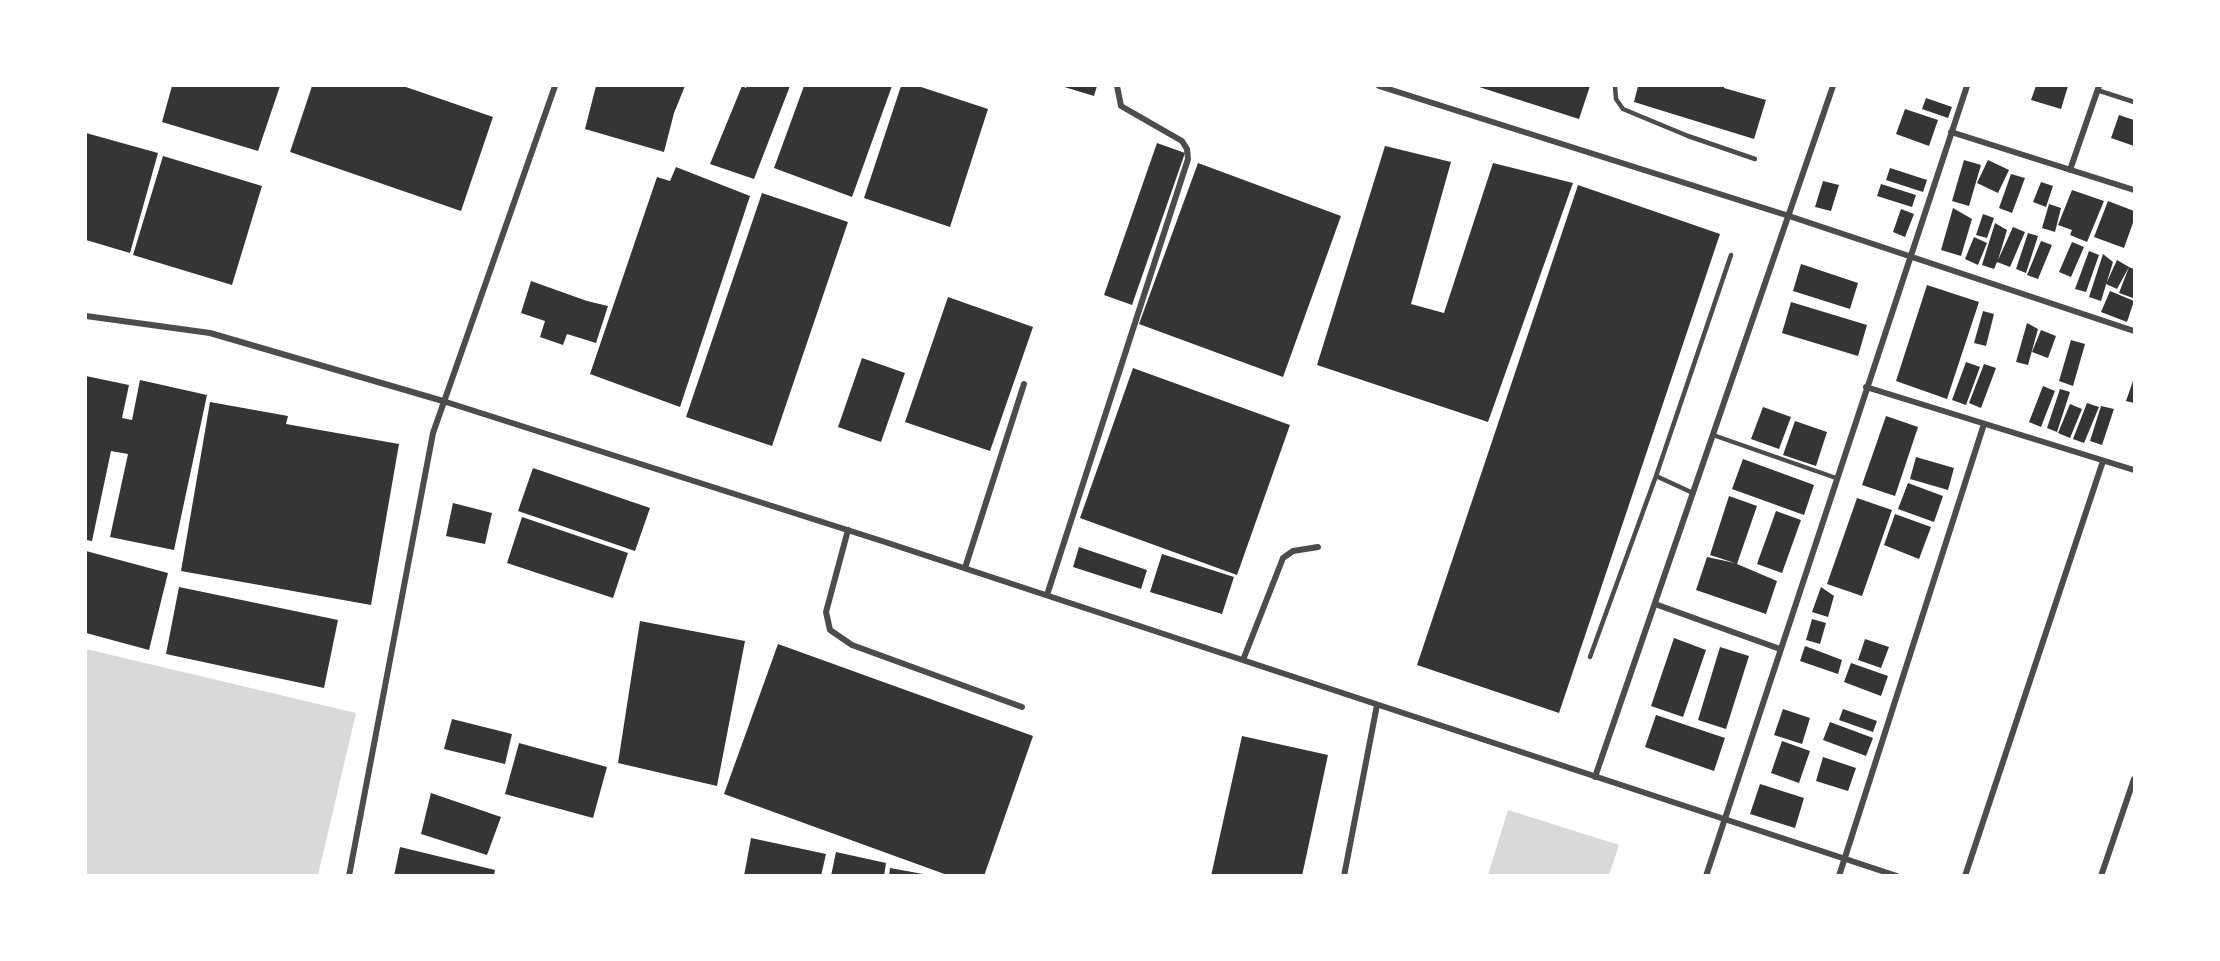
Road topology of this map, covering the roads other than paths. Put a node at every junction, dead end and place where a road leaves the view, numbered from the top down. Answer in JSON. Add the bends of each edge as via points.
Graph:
{"nodes":[{"id":1,"x":555,"y":86,"type":"edge"},
{"id":2,"x":1117,"y":86,"type":"edge"},
{"id":3,"x":1379,"y":86,"type":"edge"},
{"id":4,"x":1615,"y":86,"type":"edge"},
{"id":5,"x":1833,"y":86,"type":"edge"},
{"id":6,"x":1967,"y":86,"type":"edge"},
{"id":7,"x":2098,"y":88,"type":"edge"},
{"id":8,"x":2134,"y":102,"type":"edge"},
{"id":9,"x":1951,"y":132,"type":"junction"},
{"id":10,"x":1755,"y":159,"type":"dead end"},
{"id":11,"x":2070,"y":170,"type":"junction"},
{"id":12,"x":2134,"y":190,"type":"edge"},
{"id":13,"x":1789,"y":216,"type":"junction"},
{"id":14,"x":1731,"y":255,"type":"dead end"},
{"id":15,"x":1909,"y":256,"type":"junction"},
{"id":16,"x":86,"y":316,"type":"edge"},
{"id":17,"x":2134,"y":332,"type":"edge"},
{"id":18,"x":1024,"y":384,"type":"dead end"},
{"id":19,"x":1866,"y":387,"type":"junction"},
{"id":20,"x":443,"y":401,"type":"junction"},
{"id":21,"x":1984,"y":424,"type":"junction"},
{"id":22,"x":1713,"y":435,"type":"junction"},
{"id":23,"x":2103,"y":461,"type":"junction"},
{"id":24,"x":2134,"y":470,"type":"edge"},
{"id":25,"x":1656,"y":476,"type":"junction"},
{"id":26,"x":1836,"y":478,"type":"junction"},
{"id":27,"x":1694,"y":493,"type":"junction"},
{"id":28,"x":848,"y":530,"type":"junction"},
{"id":29,"x":1318,"y":547,"type":"dead end"},
{"id":30,"x":965,"y":568,"type":"junction"},
{"id":31,"x":1047,"y":595,"type":"junction"},
{"id":32,"x":1655,"y":604,"type":"junction"},
{"id":33,"x":1780,"y":649,"type":"junction"},
{"id":34,"x":1590,"y":657,"type":"dead end"},
{"id":35,"x":1243,"y":660,"type":"junction"},
{"id":36,"x":1377,"y":705,"type":"junction"},
{"id":37,"x":1022,"y":707,"type":"dead end"},
{"id":38,"x":1595,"y":777,"type":"junction"},
{"id":39,"x":2134,"y":779,"type":"edge"},
{"id":40,"x":1725,"y":819,"type":"junction"},
{"id":41,"x":1844,"y":858,"type":"junction"},
{"id":42,"x":349,"y":876,"type":"edge"},
{"id":43,"x":1344,"y":876,"type":"edge"},
{"id":44,"x":1706,"y":876,"type":"edge"},
{"id":45,"x":1839,"y":876,"type":"edge"},
{"id":46,"x":1897,"y":876,"type":"edge"},
{"id":47,"x":1965,"y":876,"type":"edge"},
{"id":48,"x":2102,"y":876,"type":"edge"}],
"edges":[{"from":1,"to":20,"type":"street"},
{"from":2,"to":31,"type":"street","via":[[1121,106],[1182,141],[1188,159]]},
{"from":3,"to":13,"type":"street"},
{"from":4,"to":10,"type":"lane","via":[[1616,99],[1623,109]]},
{"from":5,"to":13,"type":"street"},
{"from":6,"to":9,"type":"street"},
{"from":7,"to":8,"type":"lane"},
{"from":7,"to":11,"type":"street"},
{"from":9,"to":11,"type":"street"},
{"from":9,"to":15,"type":"street"},
{"from":11,"to":12,"type":"street"},
{"from":13,"to":15,"type":"street"},
{"from":13,"to":22,"type":"street"},
{"from":14,"to":25,"type":"lane"},
{"from":15,"to":17,"type":"street"},
{"from":15,"to":19,"type":"street"},
{"from":16,"to":20,"type":"street","via":[[210,333]]},
{"from":18,"to":30,"type":"street"},
{"from":19,"to":21,"type":"street"},
{"from":19,"to":26,"type":"street"},
{"from":20,"to":28,"type":"street"},
{"from":20,"to":42,"type":"street","via":[[432,433]]},
{"from":21,"to":23,"type":"street"},
{"from":21,"to":41,"type":"street"},
{"from":22,"to":26,"type":"lane"},
{"from":22,"to":27,"type":"street"},
{"from":23,"to":24,"type":"street"},
{"from":23,"to":47,"type":"street"},
{"from":25,"to":27,"type":"lane"},
{"from":25,"to":34,"type":"lane"},
{"from":26,"to":33,"type":"street"},
{"from":27,"to":32,"type":"street"},
{"from":28,"to":30,"type":"street"},
{"from":28,"to":37,"type":"street","via":[[826,612],[830,630],[852,645]]},
{"from":29,"to":35,"type":"street","via":[[1293,551],[1283,558]]},
{"from":30,"to":31,"type":"street"},
{"from":31,"to":35,"type":"street"},
{"from":32,"to":33,"type":"street"},
{"from":32,"to":38,"type":"street"},
{"from":33,"to":40,"type":"street"},
{"from":35,"to":36,"type":"street"},
{"from":36,"to":38,"type":"street"},
{"from":36,"to":43,"type":"street"},
{"from":38,"to":40,"type":"street"},
{"from":39,"to":48,"type":"street"},
{"from":40,"to":41,"type":"street"},
{"from":40,"to":44,"type":"street"},
{"from":41,"to":45,"type":"street"},
{"from":41,"to":46,"type":"street"}]}
